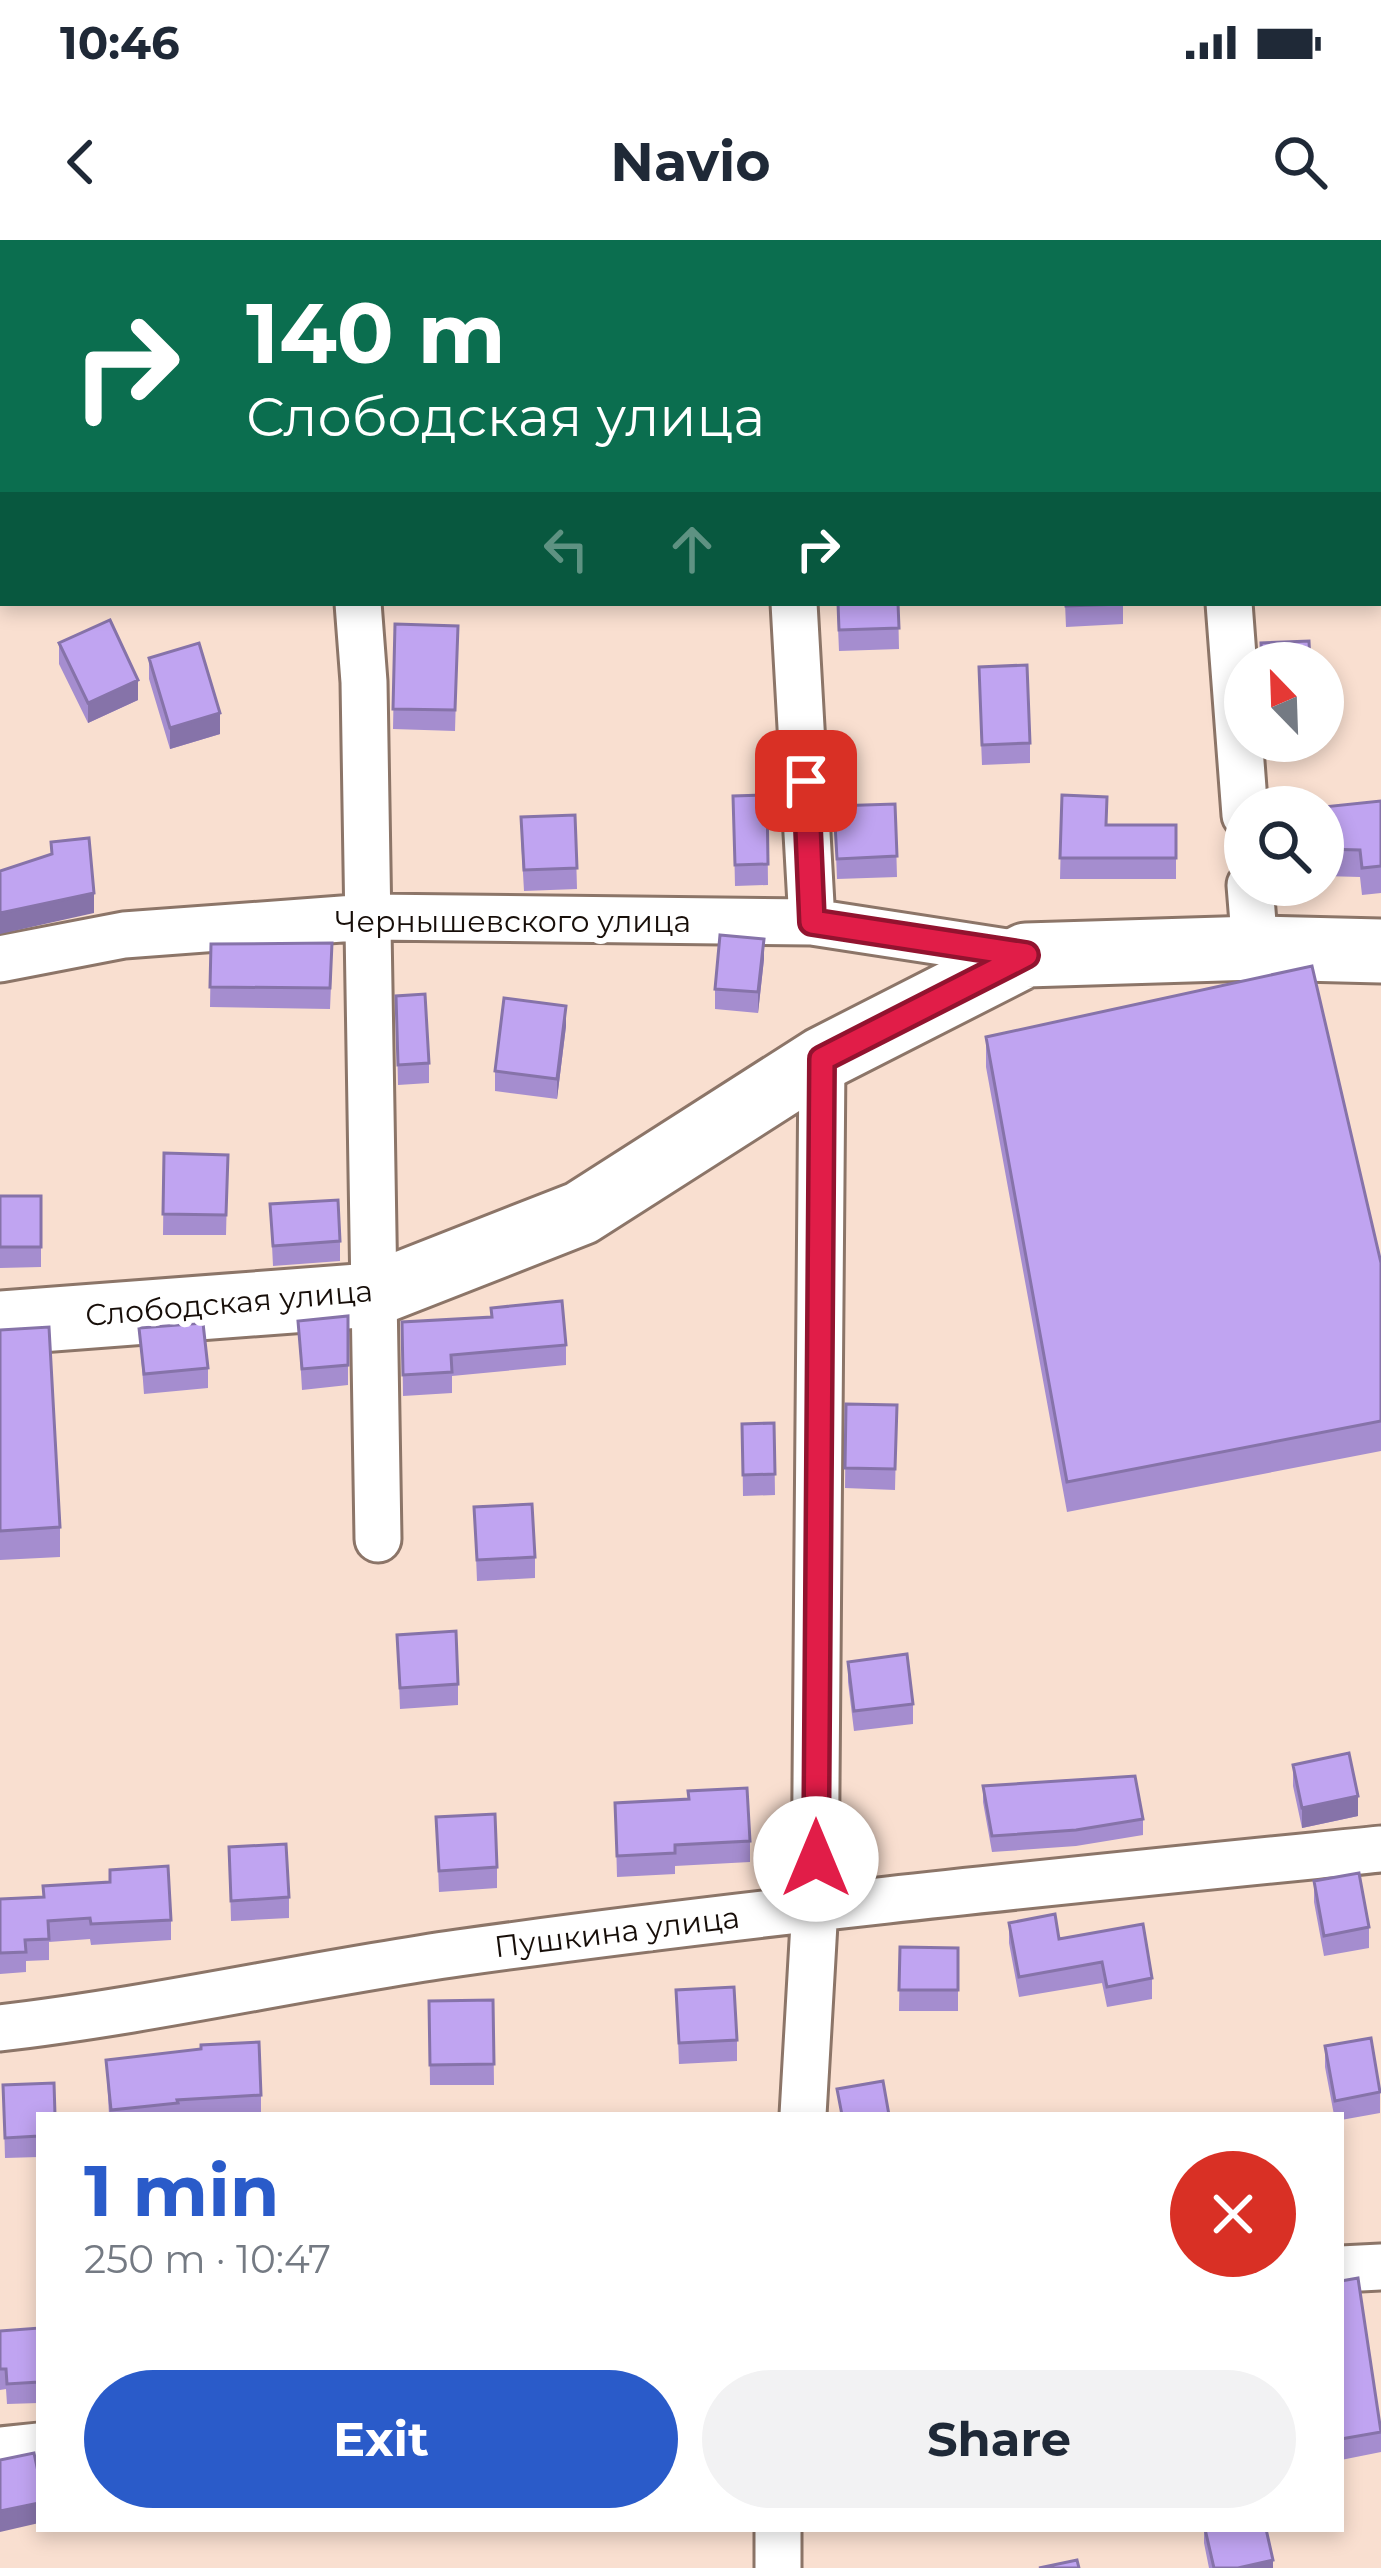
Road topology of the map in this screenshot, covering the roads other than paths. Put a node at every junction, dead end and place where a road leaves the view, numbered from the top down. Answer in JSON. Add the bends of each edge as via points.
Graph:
{"nodes":[{"id":1,"x":358,"y":606,"type":"edge"},
{"id":2,"x":794,"y":606,"type":"edge"},
{"id":3,"x":1229,"y":606,"type":"edge"},
{"id":4,"x":1243,"y":786,"type":"edge"},
{"id":5,"x":1252,"y":906,"type":"edge"},
{"id":6,"x":369,"y":917,"type":"junction"},
{"id":7,"x":812,"y":922,"type":"junction"},
{"id":8,"x":1255,"y":948,"type":"junction"},
{"id":9,"x":1381,"y":951,"type":"edge"},
{"id":10,"x":1026,"y":955,"type":"junction"},
{"id":11,"x":0,"y":959,"type":"edge"},
{"id":12,"x":822,"y":1059,"type":"junction"},
{"id":13,"x":372,"y":1295,"type":"junction"},
{"id":14,"x":0,"y":1323,"type":"edge"},
{"id":15,"x":378,"y":1539,"type":"dead end"},
{"id":16,"x":1381,"y":1849,"type":"edge"},
{"id":17,"x":815,"y":1906,"type":"junction"},
{"id":18,"x":0,"y":2028,"type":"edge"},
{"id":19,"x":803,"y":2112,"type":"edge"},
{"id":20,"x":1381,"y":2267,"type":"edge"},
{"id":21,"x":1344,"y":2270,"type":"edge"},
{"id":22,"x":36,"y":2446,"type":"edge"},
{"id":23,"x":0,"y":2450,"type":"edge"},
{"id":24,"x":778,"y":2532,"type":"edge"},
{"id":25,"x":778,"y":2568,"type":"edge"}],
"edges":[{"from":1,"to":6,"type":"street"},
{"from":2,"to":7,"type":"street"},
{"from":3,"to":4,"type":"street"},
{"from":5,"to":8,"type":"street"},
{"from":6,"to":7,"type":"street","name":"Чернышевского улица"},
{"from":6,"to":11,"type":"street","name":"Чернышевского улица","via":[[124,935]]},
{"from":6,"to":13,"type":"street"},
{"from":7,"to":10,"type":"street","name":"Чернышевского улица"},
{"from":8,"to":9,"type":"street","name":"Слободская улица"},
{"from":8,"to":10,"type":"street","name":"Слободская улица"},
{"from":10,"to":12,"type":"street","name":"Слободская улица"},
{"from":12,"to":13,"type":"street","name":"Слободская улица","via":[[580,1213]]},
{"from":12,"to":17,"type":"street"},
{"from":13,"to":14,"type":"street","name":"Слободская улица"},
{"from":13,"to":15,"type":"street"},
{"from":16,"to":17,"type":"street","name":"Пушкина улица"},
{"from":17,"to":18,"type":"street","name":"Пушкина улица","via":[[453,1954]]},
{"from":17,"to":19,"type":"street"},
{"from":20,"to":21,"type":"street"},
{"from":22,"to":23,"type":"street"},
{"from":24,"to":25,"type":"street"}]}
